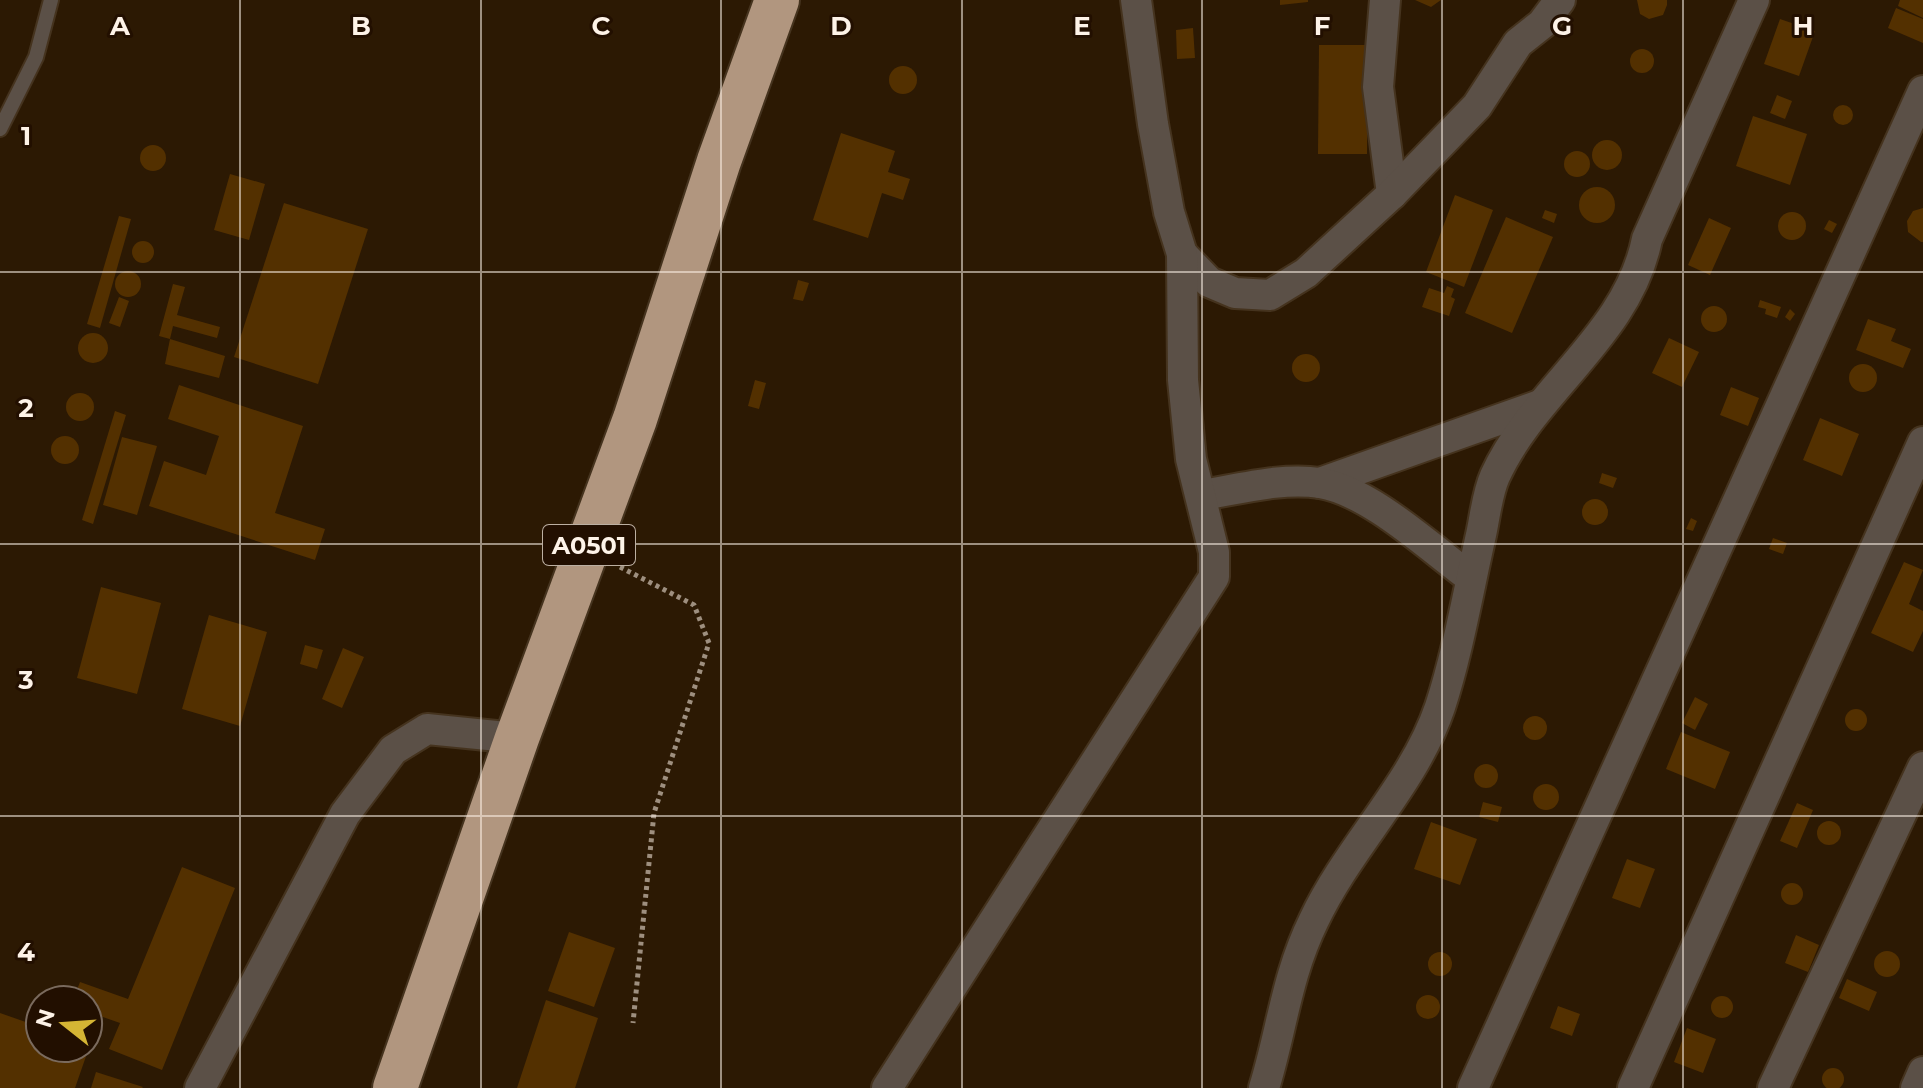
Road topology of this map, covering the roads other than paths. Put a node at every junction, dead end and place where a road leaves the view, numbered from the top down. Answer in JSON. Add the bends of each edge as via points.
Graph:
{"nodes":[{"id":1,"x":51,"y":0,"type":"edge"},
{"id":2,"x":777,"y":0,"type":"edge"},
{"id":3,"x":1136,"y":0,"type":"edge"},
{"id":4,"x":1385,"y":0,"type":"edge"},
{"id":5,"x":1560,"y":0,"type":"edge"},
{"id":6,"x":1754,"y":0,"type":"edge"},
{"id":7,"x":1923,"y":91,"type":"edge"},
{"id":8,"x":0,"y":129,"type":"edge"},
{"id":9,"x":1392,"y":194,"type":"junction"},
{"id":10,"x":1182,"y":254,"type":"junction"},
{"id":11,"x":1540,"y":405,"type":"junction"},
{"id":12,"x":1923,"y":442,"type":"edge"},
{"id":13,"x":1320,"y":483,"type":"junction"},
{"id":14,"x":1202,"y":495,"type":"junction"},
{"id":15,"x":1471,"y":578,"type":"junction"},
{"id":16,"x":517,"y":738,"type":"junction"},
{"id":17,"x":1923,"y":767,"type":"edge"},
{"id":18,"x":1923,"y":1072,"type":"edge"},
{"id":19,"x":200,"y":1088,"type":"edge"},
{"id":20,"x":395,"y":1088,"type":"edge"},
{"id":21,"x":887,"y":1088,"type":"edge"},
{"id":22,"x":1264,"y":1088,"type":"edge"},
{"id":23,"x":1473,"y":1088,"type":"edge"},
{"id":24,"x":1633,"y":1088,"type":"edge"},
{"id":25,"x":1773,"y":1088,"type":"edge"},
{"id":26,"x":1916,"y":1088,"type":"edge"}],
"edges":[{"from":1,"to":8,"type":"lane","via":[[36,57]]},
{"from":2,"to":16,"type":"highway","number":"A0501","via":[[635,419]]},
{"from":3,"to":10,"type":"street","via":[[1155,139]]},
{"from":4,"to":9,"type":"street","via":[[1378,87]]},
{"from":5,"to":9,"type":"street","via":[[1518,43],[1477,106]]},
{"from":6,"to":11,"type":"street","via":[[1647,239],[1641,269],[1590,351]]},
{"from":7,"to":23,"type":"street"},
{"from":9,"to":10,"type":"street","via":[[1306,273],[1270,295],[1235,293],[1209,282]]},
{"from":10,"to":14,"type":"street","via":[[1183,380],[1191,459]]},
{"from":11,"to":13,"type":"street"},
{"from":11,"to":15,"type":"street","via":[[1494,477]]},
{"from":12,"to":24,"type":"street"},
{"from":13,"to":14,"type":"street"},
{"from":13,"to":15,"type":"street","via":[[1363,499]]},
{"from":14,"to":21,"type":"street","via":[[1214,577]]},
{"from":15,"to":22,"type":"street","via":[[1440,708],[1407,778],[1379,811],[1314,919],[1284,996]]},
{"from":16,"to":19,"type":"street","via":[[427,729],[393,750],[345,814]]},
{"from":16,"to":20,"type":"highway","number":"A0501"},
{"from":17,"to":25,"type":"street"},
{"from":18,"to":26,"type":"street"}]}
